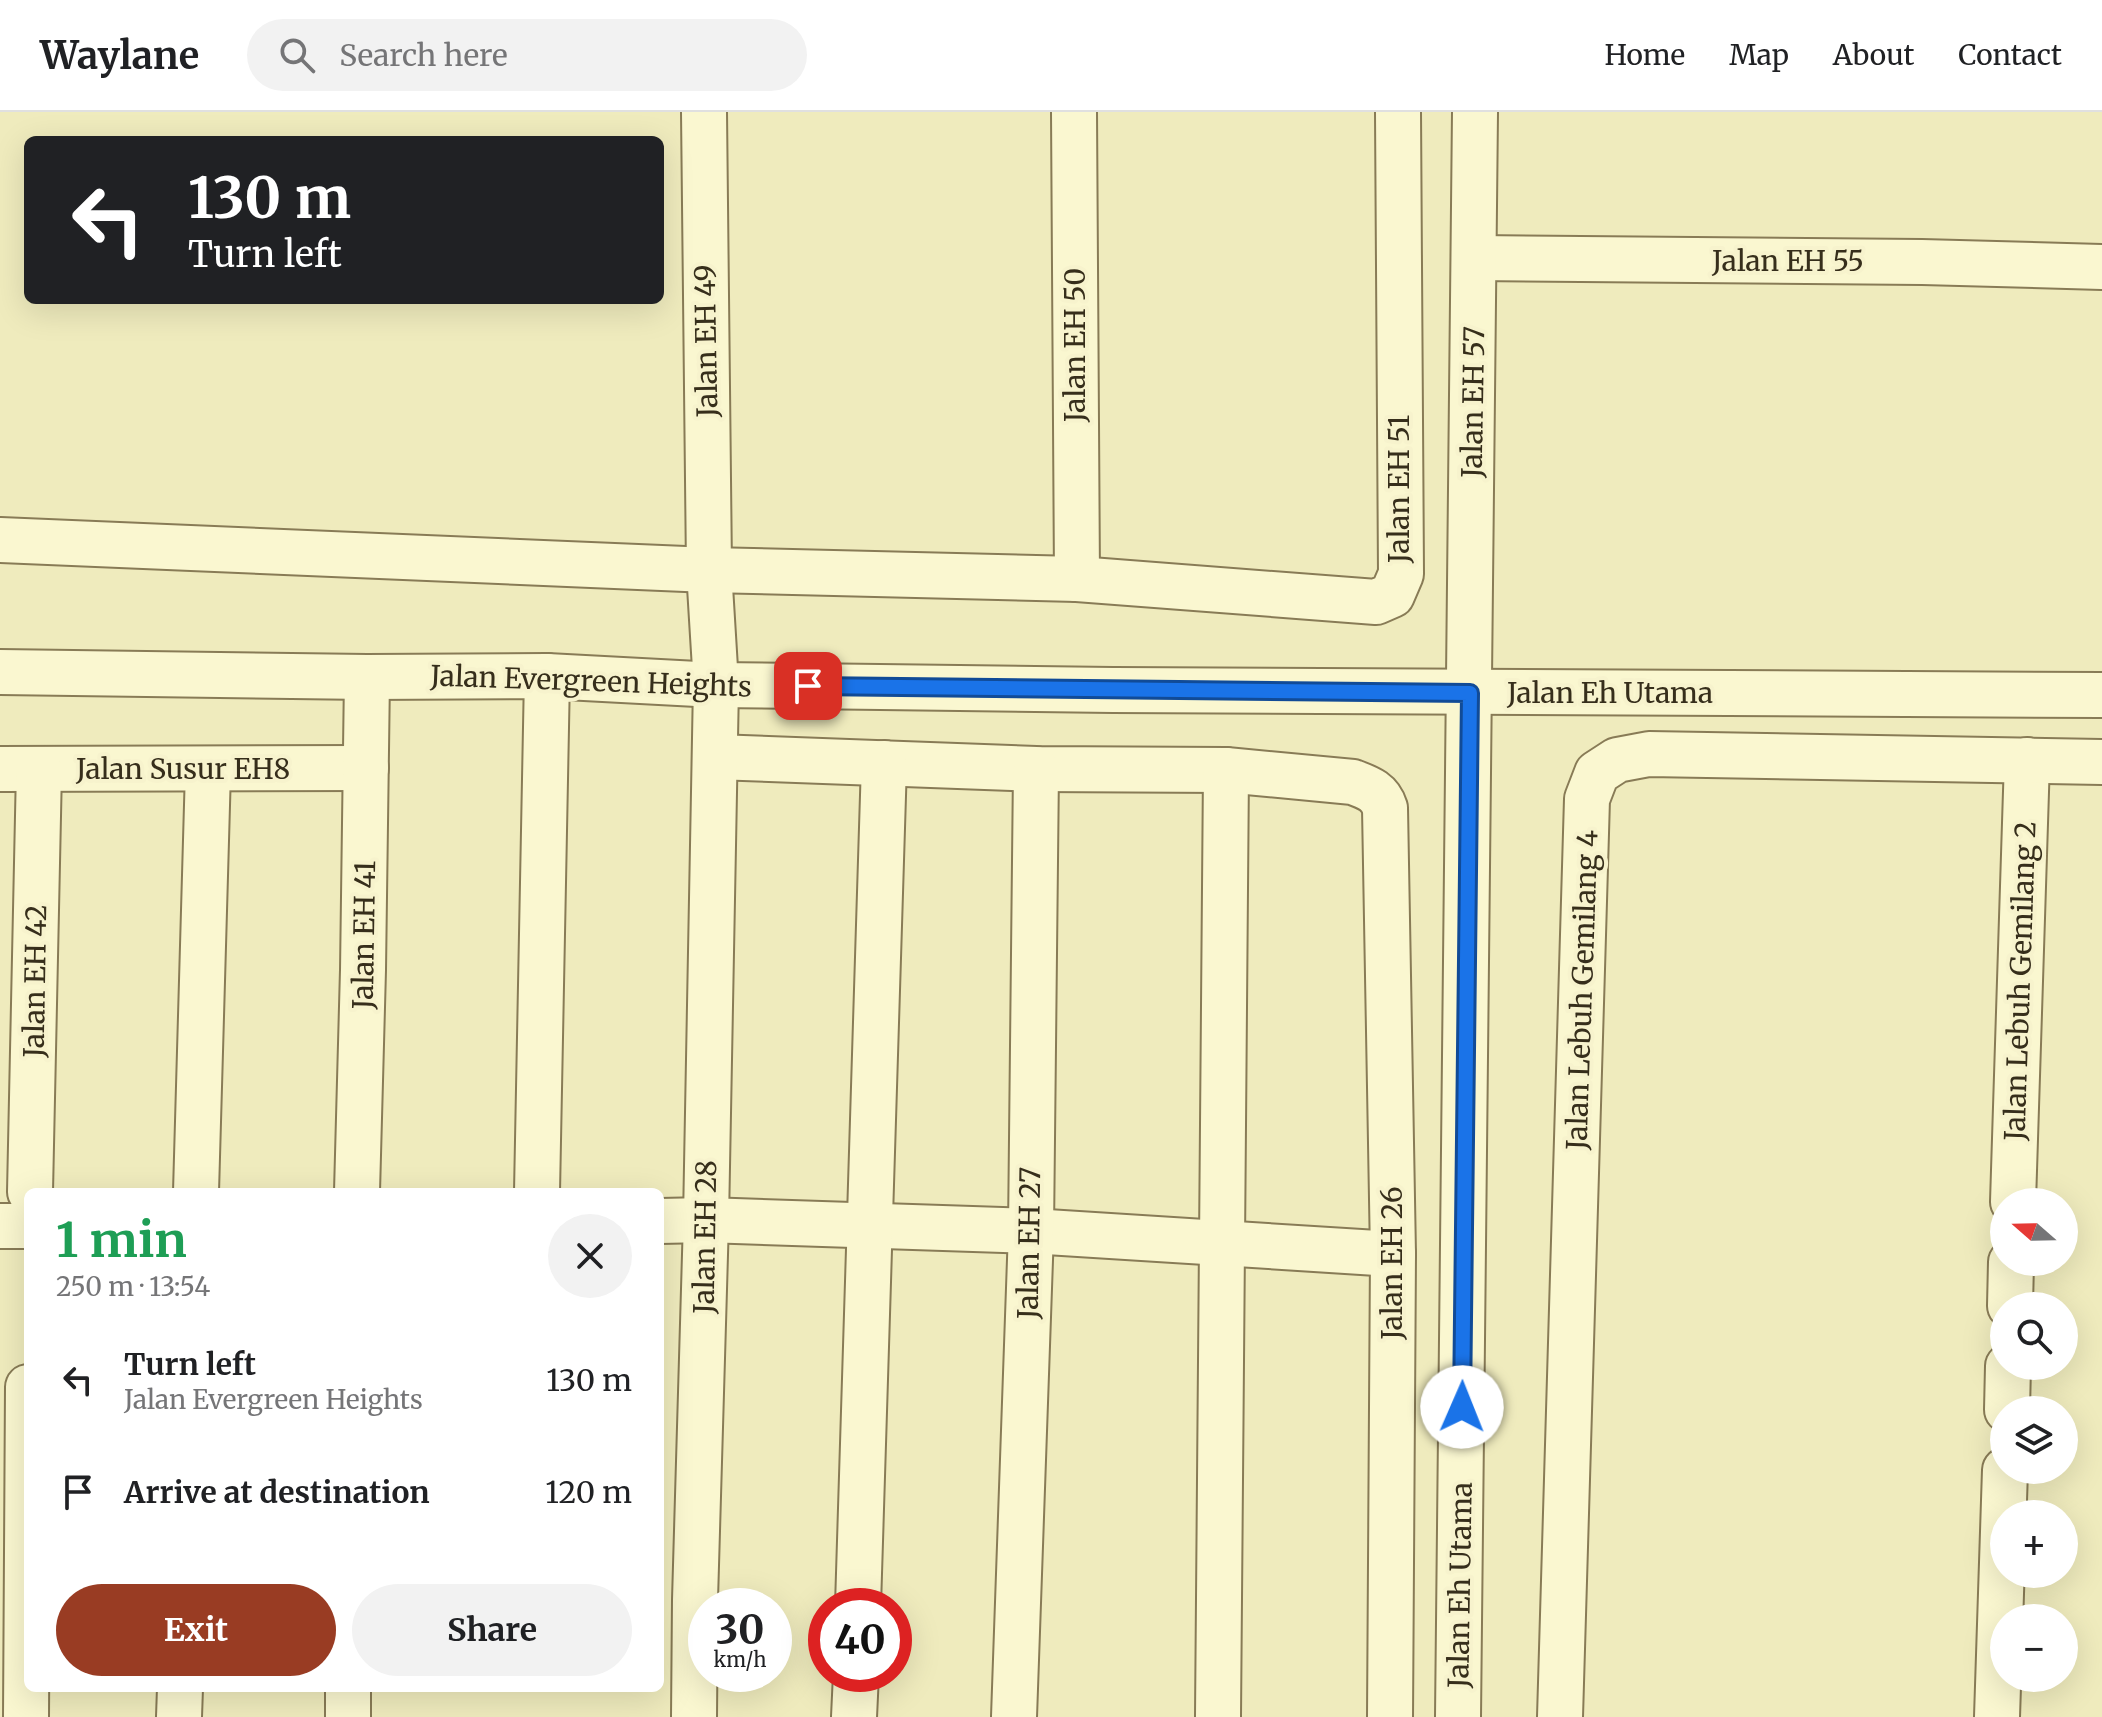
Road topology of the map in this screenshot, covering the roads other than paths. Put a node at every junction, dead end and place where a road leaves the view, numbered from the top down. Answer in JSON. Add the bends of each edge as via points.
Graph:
{"nodes":[{"id":1,"x":704,"y":112,"type":"edge"},
{"id":2,"x":1074,"y":112,"type":"edge"},
{"id":3,"x":1398,"y":112,"type":"edge"},
{"id":4,"x":1475,"y":112,"type":"edge"},
{"id":5,"x":1475,"y":258,"type":"junction"},
{"id":6,"x":2102,"y":267,"type":"edge"},
{"id":7,"x":0,"y":540,"type":"edge"},
{"id":8,"x":709,"y":570,"type":"junction"},
{"id":9,"x":1077,"y":579,"type":"junction"},
{"id":10,"x":0,"y":672,"type":"edge"},
{"id":11,"x":547,"y":676,"type":"junction"},
{"id":12,"x":367,"y":677,"type":"junction"},
{"id":13,"x":716,"y":685,"type":"junction"},
{"id":14,"x":1470,"y":693,"type":"junction"},
{"id":15,"x":2102,"y":695,"type":"edge"},
{"id":16,"x":715,"y":757,"type":"junction"},
{"id":17,"x":2027,"y":760,"type":"junction"},
{"id":18,"x":2102,"y":762,"type":"edge"},
{"id":19,"x":884,"y":763,"type":"junction"},
{"id":20,"x":366,"y":768,"type":"junction"},
{"id":21,"x":20,"y":769,"type":"edge"},
{"id":22,"x":1036,"y":769,"type":"junction"},
{"id":23,"x":208,"y":770,"type":"junction"},
{"id":24,"x":1226,"y":770,"type":"junction"},
{"id":25,"x":30,"y":1188,"type":"edge"},
{"id":26,"x":196,"y":1188,"type":"edge"},
{"id":27,"x":357,"y":1188,"type":"edge"},
{"id":28,"x":537,"y":1188,"type":"edge"},
{"id":29,"x":2013,"y":1188,"type":"edge"},
{"id":30,"x":706,"y":1220,"type":"junction"},
{"id":31,"x":664,"y":1221,"type":"edge"},
{"id":32,"x":870,"y":1224,"type":"junction"},
{"id":33,"x":0,"y":1226,"type":"edge"},
{"id":34,"x":24,"y":1226,"type":"edge"},
{"id":35,"x":1031,"y":1231,"type":"junction"},
{"id":36,"x":1222,"y":1242,"type":"junction"},
{"id":37,"x":1393,"y":1254,"type":"junction"},
{"id":38,"x":2005,"y":1484,"type":"edge"},
{"id":39,"x":859,"y":1588,"type":"edge"},
{"id":40,"x":677,"y":1600,"type":"edge"},
{"id":41,"x":26,"y":1692,"type":"edge"},
{"id":42,"x":180,"y":1692,"type":"edge"},
{"id":43,"x":348,"y":1692,"type":"edge"},
{"id":44,"x":855,"y":1692,"type":"edge"},
{"id":45,"x":26,"y":1717,"type":"edge"},
{"id":46,"x":179,"y":1717,"type":"edge"},
{"id":47,"x":348,"y":1717,"type":"edge"},
{"id":48,"x":694,"y":1717,"type":"edge"},
{"id":49,"x":854,"y":1717,"type":"edge"},
{"id":50,"x":1014,"y":1717,"type":"edge"},
{"id":51,"x":1218,"y":1717,"type":"edge"},
{"id":52,"x":1390,"y":1717,"type":"edge"},
{"id":53,"x":1458,"y":1717,"type":"edge"},
{"id":54,"x":1560,"y":1717,"type":"edge"},
{"id":55,"x":1997,"y":1717,"type":"edge"}],
"edges":[{"from":1,"to":8,"type":"street","name":"Jalan EH 49"},
{"from":2,"to":9,"type":"street","name":"Jalan EH 50"},
{"from":3,"to":9,"type":"street","name":"Jalan EH 51","via":[[1401,574],[1392,595],[1376,602]]},
{"from":4,"to":5,"type":"street","name":"Jalan EH 57"},
{"from":5,"to":6,"type":"street","name":"Jalan EH 55"},
{"from":5,"to":14,"type":"street","name":"Jalan EH 57"},
{"from":7,"to":8,"type":"street","name":"Jalan EH 51"},
{"from":8,"to":9,"type":"street","name":"Jalan EH 51"},
{"from":8,"to":13,"type":"street","name":"Jalan EH 49"},
{"from":10,"to":12,"type":"street","name":"Jalan Evergreen Heights"},
{"from":11,"to":12,"type":"street","name":"Jalan Evergreen Heights"},
{"from":11,"to":13,"type":"street","name":"Jalan Evergreen Heights"},
{"from":11,"to":28,"type":"street"},
{"from":12,"to":20,"type":"street","name":"Jalan EH 41"},
{"from":13,"to":14,"type":"street","name":"Jalan Evergreen Heights"},
{"from":13,"to":16,"type":"street","name":"Jalan EH 28"},
{"from":14,"to":15,"type":"street","name":"Jalan Eh Utama"},
{"from":14,"to":53,"type":"street","name":"Jalan Eh Utama"},
{"from":16,"to":19,"type":"street"},
{"from":16,"to":30,"type":"street","name":"Jalan EH 28"},
{"from":17,"to":18,"type":"street","name":"Jalan Lebuh Gemilang 4"},
{"from":17,"to":29,"type":"street","name":"Jalan Lebuh Gemilang 2"},
{"from":17,"to":54,"type":"street","name":"Jalan Lebuh Gemilang 4","via":[[1649,754],[1617,760],[1597,773],[1587,799]]},
{"from":19,"to":22,"type":"street"},
{"from":19,"to":32,"type":"street"},
{"from":20,"to":23,"type":"street","name":"Jalan Susur EH8"},
{"from":20,"to":27,"type":"street","name":"Jalan EH 41"},
{"from":21,"to":23,"type":"street","name":"Jalan Susur EH8"},
{"from":21,"to":25,"type":"street","name":"Jalan EH 42"},
{"from":22,"to":24,"type":"street"},
{"from":22,"to":35,"type":"street","name":"Jalan EH 27"},
{"from":23,"to":26,"type":"street"},
{"from":24,"to":36,"type":"street"},
{"from":24,"to":37,"type":"street","name":"Jalan EH 26","via":[[1353,782],[1382,797]]},
{"from":30,"to":31,"type":"street"},
{"from":30,"to":32,"type":"street"},
{"from":30,"to":40,"type":"street","name":"Jalan EH 28"},
{"from":32,"to":35,"type":"street"},
{"from":32,"to":39,"type":"street"},
{"from":33,"to":34,"type":"street"},
{"from":35,"to":36,"type":"street"},
{"from":35,"to":50,"type":"street","name":"Jalan EH 27"},
{"from":36,"to":37,"type":"street"},
{"from":36,"to":51,"type":"street"},
{"from":37,"to":52,"type":"street","name":"Jalan EH 26"},
{"from":38,"to":55,"type":"street"},
{"from":40,"to":48,"type":"street","name":"Jalan EH 28"},
{"from":41,"to":45,"type":"street"},
{"from":42,"to":46,"type":"street"},
{"from":43,"to":47,"type":"street"},
{"from":44,"to":49,"type":"street"}]}
